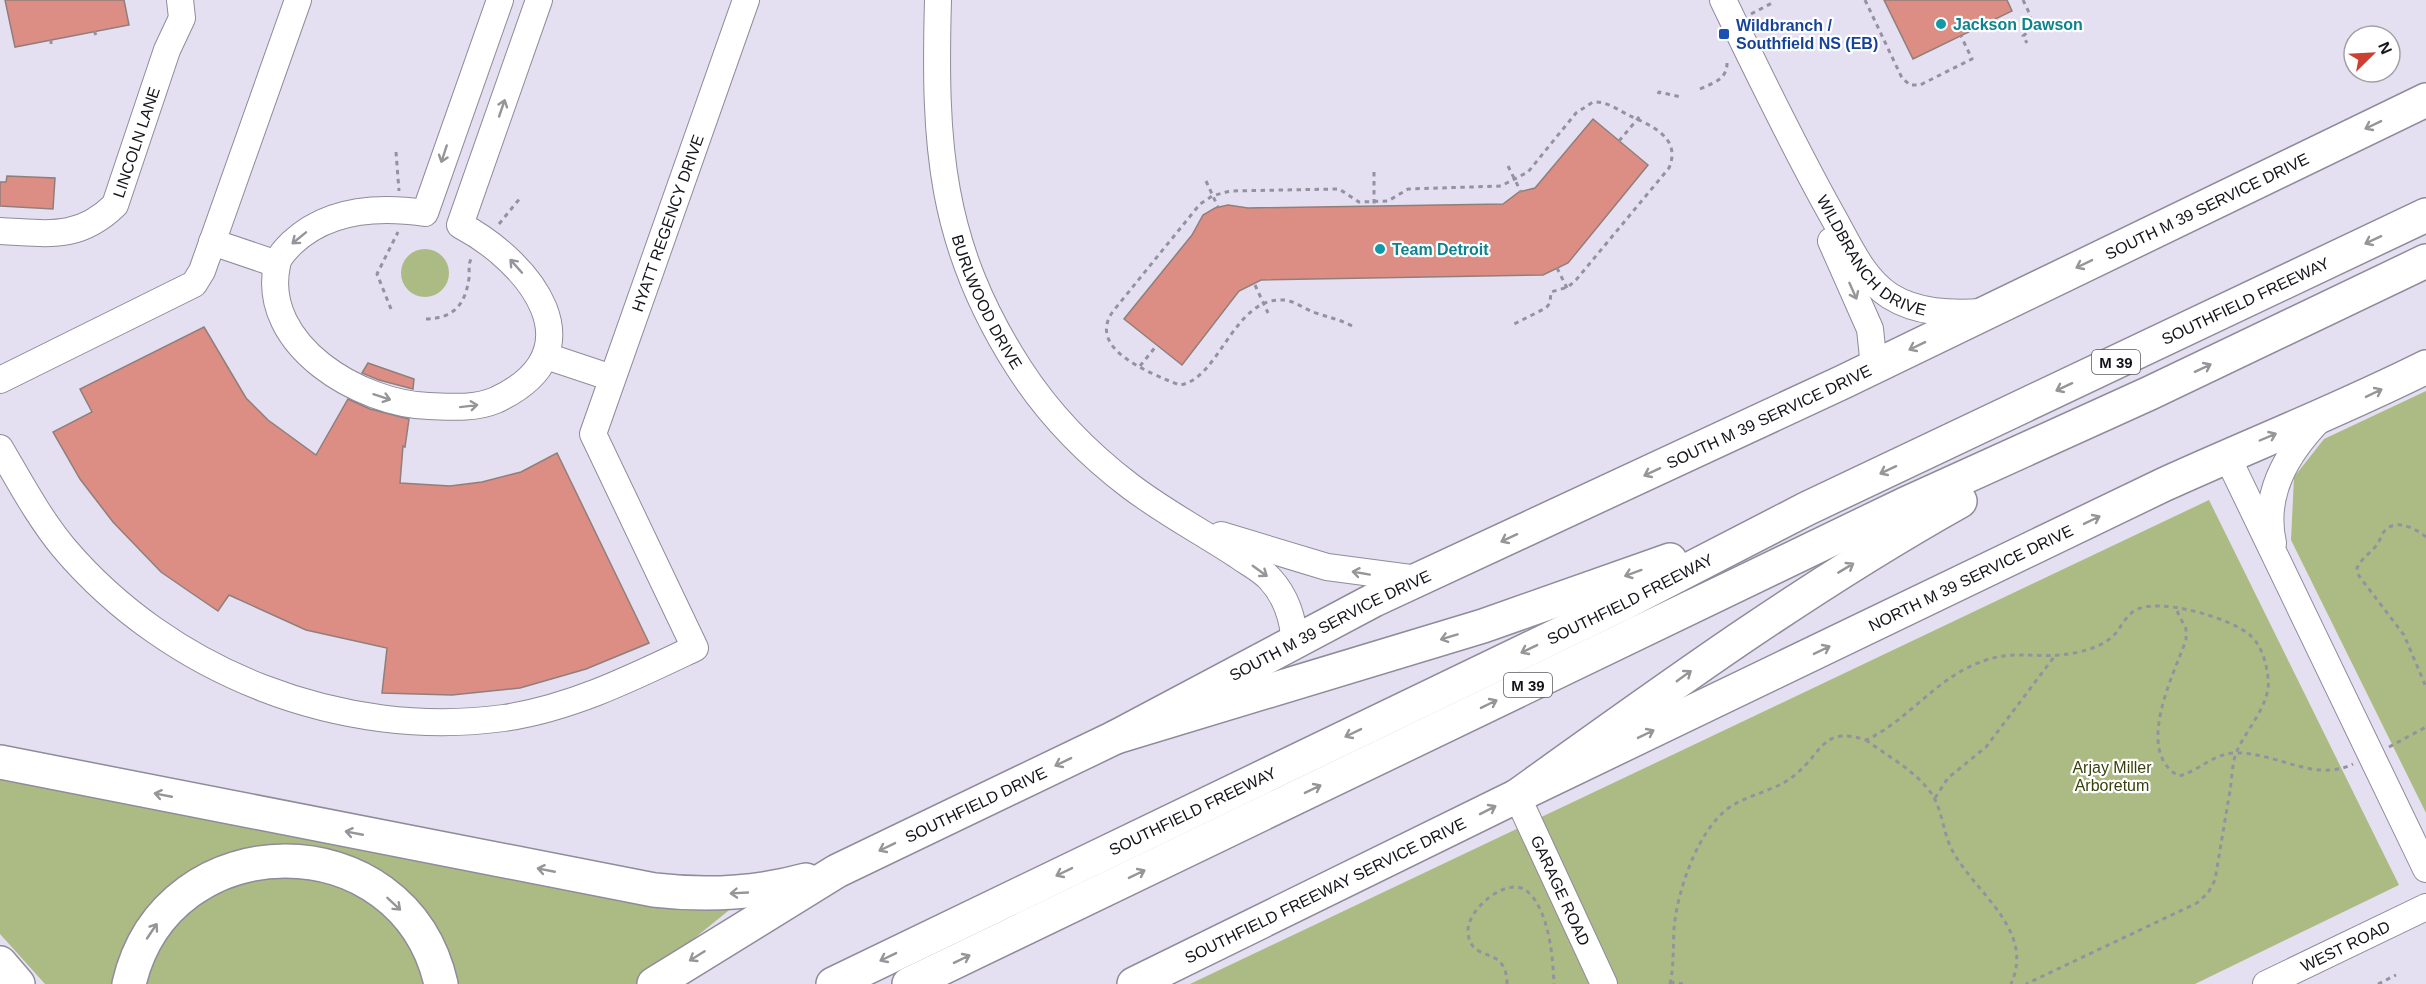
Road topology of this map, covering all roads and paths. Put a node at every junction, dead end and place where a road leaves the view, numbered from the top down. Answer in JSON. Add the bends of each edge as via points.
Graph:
{"nodes":[{"id":1,"x":170,"y":0,"type":"edge"},
{"id":2,"x":180,"y":0,"type":"edge"},
{"id":3,"x":298,"y":0,"type":"edge"},
{"id":4,"x":500,"y":0,"type":"edge"},
{"id":5,"x":539,"y":0,"type":"edge"},
{"id":6,"x":746,"y":0,"type":"edge"},
{"id":7,"x":938,"y":0,"type":"edge"},
{"id":8,"x":1723,"y":0,"type":"edge"},
{"id":9,"x":1865,"y":0,"type":"edge"},
{"id":10,"x":2023,"y":0,"type":"edge"},
{"id":11,"x":1772,"y":3,"type":"dead end"},
{"id":12,"x":1750,"y":15,"type":"dead end"},
{"id":13,"x":176,"y":30,"type":"junction"},
{"id":14,"x":1961,"y":36,"type":"dead end"},
{"id":15,"x":2027,"y":43,"type":"dead end"},
{"id":16,"x":481,"y":52,"type":"junction"},
{"id":17,"x":1727,"y":58,"type":"dead end"},
{"id":18,"x":516,"y":64,"type":"junction"},
{"id":19,"x":1700,"y":89,"type":"dead end"},
{"id":20,"x":1658,"y":94,"type":"dead end"},
{"id":21,"x":1681,"y":97,"type":"dead end"},
{"id":22,"x":2426,"y":100,"type":"edge"},
{"id":23,"x":1639,"y":118,"type":"junction"},
{"id":24,"x":1619,"y":141,"type":"dead end"},
{"id":25,"x":1790,"y":141,"type":"junction"},
{"id":26,"x":396,"y":152,"type":"dead end"},
{"id":27,"x":1509,"y":166,"type":"dead end"},
{"id":28,"x":1374,"y":172,"type":"dead end"},
{"id":29,"x":1206,"y":181,"type":"dead end"},
{"id":30,"x":1515,"y":181,"type":"junction"},
{"id":31,"x":1521,"y":192,"type":"dead end"},
{"id":32,"x":1212,"y":196,"type":"junction"},
{"id":33,"x":521,"y":197,"type":"dead end"},
{"id":34,"x":399,"y":199,"type":"dead end"},
{"id":35,"x":1374,"y":204,"type":"junction"},
{"id":36,"x":1218,"y":207,"type":"dead end"},
{"id":37,"x":424,"y":213,"type":"junction"},
{"id":38,"x":2426,"y":215,"type":"edge"},
{"id":39,"x":460,"y":225,"type":"junction"},
{"id":40,"x":398,"y":230,"type":"dead end"},
{"id":41,"x":494,"y":230,"type":"dead end"},
{"id":42,"x":0,"y":231,"type":"edge"},
{"id":43,"x":212,"y":242,"type":"junction"},
{"id":44,"x":479,"y":248,"type":"dead end"},
{"id":45,"x":2426,"y":261,"type":"edge"},
{"id":46,"x":277,"y":264,"type":"junction"},
{"id":47,"x":1557,"y":268,"type":"dead end"},
{"id":48,"x":1255,"y":285,"type":"dead end"},
{"id":49,"x":1566,"y":288,"type":"junction"},
{"id":50,"x":1264,"y":303,"type":"junction"},
{"id":51,"x":391,"y":309,"type":"dead end"},
{"id":52,"x":1988,"y":311,"type":"junction"},
{"id":53,"x":1268,"y":313,"type":"dead end"},
{"id":54,"x":426,"y":319,"type":"dead end"},
{"id":55,"x":1514,"y":324,"type":"dead end"},
{"id":56,"x":1352,"y":326,"type":"dead end"},
{"id":57,"x":1157,"y":345,"type":"dead end"},
{"id":58,"x":546,"y":356,"type":"junction"},
{"id":59,"x":1140,"y":366,"type":"junction"},
{"id":60,"x":1874,"y":367,"type":"junction"},
{"id":61,"x":2426,"y":367,"type":"edge"},
{"id":62,"x":612,"y":378,"type":"junction"},
{"id":63,"x":0,"y":380,"type":"edge"},
{"id":64,"x":2150,"y":393,"type":"junction"},
{"id":65,"x":2322,"y":417,"type":"junction"},
{"id":66,"x":0,"y":448,"type":"edge"},
{"id":67,"x":2227,"y":456,"type":"junction"},
{"id":68,"x":1806,"y":509,"type":"junction"},
{"id":69,"x":1195,"y":527,"type":"junction"},
{"id":70,"x":2426,"y":536,"type":"edge"},
{"id":71,"x":2284,"y":578,"type":"junction"},
{"id":72,"x":1419,"y":579,"type":"junction"},
{"id":73,"x":2175,"y":609,"type":"junction"},
{"id":74,"x":1294,"y":641,"type":"junction"},
{"id":75,"x":2054,"y":657,"type":"junction"},
{"id":76,"x":2426,"y":687,"type":"edge"},
{"id":77,"x":2426,"y":727,"type":"edge"},
{"id":78,"x":1116,"y":736,"type":"junction"},
{"id":79,"x":1866,"y":740,"type":"junction"},
{"id":80,"x":2383,"y":750,"type":"junction"},
{"id":81,"x":2236,"y":753,"type":"junction"},
{"id":82,"x":0,"y":762,"type":"edge"},
{"id":83,"x":1517,"y":796,"type":"junction"},
{"id":84,"x":1935,"y":798,"type":"junction"},
{"id":85,"x":2426,"y":869,"type":"edge"},
{"id":86,"x":837,"y":871,"type":"junction"},
{"id":87,"x":2426,"y":907,"type":"edge"},
{"id":88,"x":0,"y":963,"type":"edge"},
{"id":89,"x":1173,"y":972,"type":"edge"},
{"id":90,"x":2396,"y":975,"type":"dead end"},
{"id":91,"x":1670,"y":983,"type":"edge"},
{"id":92,"x":18,"y":984,"type":"edge"},
{"id":93,"x":129,"y":984,"type":"edge"},
{"id":94,"x":441,"y":984,"type":"edge"},
{"id":95,"x":654,"y":984,"type":"edge"},
{"id":96,"x":832,"y":984,"type":"edge"},
{"id":97,"x":909,"y":984,"type":"edge"},
{"id":98,"x":1134,"y":984,"type":"edge"},
{"id":99,"x":1507,"y":984,"type":"edge"},
{"id":100,"x":1554,"y":984,"type":"edge"},
{"id":101,"x":1604,"y":984,"type":"edge"},
{"id":102,"x":1683,"y":984,"type":"edge"},
{"id":103,"x":2011,"y":984,"type":"edge"},
{"id":104,"x":2026,"y":984,"type":"edge"},
{"id":105,"x":2266,"y":984,"type":"edge"},
{"id":106,"x":2378,"y":984,"type":"edge"}],
"edges":[{"from":1,"to":13,"type":"street"},
{"from":2,"to":13,"type":"street","name":"LINCOLN LANE","via":[[182,18]]},
{"from":3,"to":43,"type":"street"},
{"from":4,"to":16,"type":"street"},
{"from":5,"to":18,"type":"street"},
{"from":6,"to":62,"type":"street","name":"HYATT REGENCY DRIVE"},
{"from":7,"to":69,"type":"street","name":"BURLWOOD DRIVE","via":[[936,111],[940,160],[955,230],[980,298],[1020,370],[1070,432],[1131,487]]},
{"from":8,"to":25,"type":"street","name":"WILDBRANCH DRIVE"},
{"from":9,"to":14,"type":"path","via":[[1902,78],[1910,85],[1920,85],[1972,60]]},
{"from":10,"to":15,"type":"path","via":[[2031,20],[2028,33],[2023,36]]},
{"from":11,"to":12,"type":"path"},
{"from":13,"to":42,"type":"street","name":"LINCOLN LANE","via":[[115,205],[95,223],[70,233]]},
{"from":16,"to":18,"type":"street"},
{"from":16,"to":37,"type":"street","one_way":true},
{"from":17,"to":19,"type":"path","via":[[1727,70],[1721,80]]},
{"from":39,"to":18,"type":"street","one_way":true},
{"from":20,"to":21,"type":"path"},
{"from":22,"to":52,"type":"main road","name":"SOUTH M 39 SERVICE DRIVE","one_way":true},
{"from":23,"to":24,"type":"path"},
{"from":23,"to":30,"type":"path","via":[[1602,102],[1585,104],[1528,172]]},
{"from":23,"to":49,"type":"path","via":[[1667,138],[1672,149],[1671,162],[1584,272]]},
{"from":25,"to":52,"type":"street","name":"WILDBRANCH DRIVE","via":[[1864,272],[1881,290],[1912,306],[1951,314]]},
{"from":25,"to":60,"type":"street","name":"WILDBRANCH DRIVE","one_way":true,"via":[[1870,329]]},
{"from":26,"to":34,"type":"path"},
{"from":27,"to":30,"type":"path"},
{"from":28,"to":35,"type":"path"},
{"from":29,"to":32,"type":"path"},
{"from":30,"to":31,"type":"path"},
{"from":30,"to":35,"type":"path","via":[[1494,187],[1408,189],[1389,201]]},
{"from":32,"to":35,"type":"path","via":[[1230,191],[1339,189],[1359,202]]},
{"from":32,"to":36,"type":"path"},
{"from":32,"to":59,"type":"path","via":[[1195,209],[1109,316],[1106,330],[1110,344],[1120,356]]},
{"from":33,"to":41,"type":"path"},
{"from":37,"to":39,"type":"street"},
{"from":37,"to":46,"type":"street","one_way":true,"via":[[371,210],[324,221],[301,234]]},
{"from":38,"to":68,"type":"main road","name":"SOUTHFIELD FREEWAY","number":"M 39","one_way":true},
{"from":58,"to":39,"type":"street","one_way":true,"via":[[547,318],[538,296],[510,259]]},
{"from":40,"to":51,"type":"path","via":[[377,274]]},
{"from":43,"to":46,"type":"street"},
{"from":43,"to":63,"type":"street","via":[[194,284],[181,293]]},
{"from":44,"to":54,"type":"path","via":[[468,262],[469,278],[462,303],[444,318]]},
{"from":64,"to":45,"type":"main road","name":"SOUTHFIELD FREEWAY","number":"M 39","one_way":true},
{"from":46,"to":58,"type":"street","one_way":true,"via":[[276,292],[292,334],[321,365],[354,388],[411,406],[472,406],[494,401],[514,390]]},
{"from":47,"to":49,"type":"path"},
{"from":48,"to":50,"type":"path"},
{"from":49,"to":55,"type":"path","via":[[1551,292],[1546,308]]},
{"from":50,"to":53,"type":"path"},
{"from":50,"to":56,"type":"path","via":[[1286,300]]},
{"from":50,"to":59,"type":"path","via":[[1245,318],[1194,381],[1179,385]]},
{"from":52,"to":60,"type":"main road","name":"SOUTH M 39 SERVICE DRIVE","one_way":true},
{"from":57,"to":59,"type":"path"},
{"from":58,"to":62,"type":"street"},
{"from":60,"to":72,"type":"main road","name":"SOUTH M 39 SERVICE DRIVE","one_way":true},
{"from":65,"to":61,"type":"main road","name":"NORTH M 39 SERVICE DRIVE","one_way":true},
{"from":62,"to":66,"type":"street","name":"HYATT REGENCY DRIVE","via":[[592,434],[696,648],[575,701],[462,722],[415,722],[354,714],[288,698],[207,663],[131,612],[64,547]]},
{"from":83,"to":64,"type":"main road","one_way":true,"via":[[1728,644],[1833,576]]},
{"from":97,"to":64,"type":"main road","name":"SOUTHFIELD FREEWAY","number":"M 39","one_way":true,"via":[[1903,505]]},
{"from":67,"to":65,"type":"main road","name":"NORTH M 39 SERVICE DRIVE","one_way":true},
{"from":65,"to":71,"type":"street","via":[[2299,440],[2282,466],[2272,496],[2269,526]]},
{"from":67,"to":71,"type":"street"},
{"from":83,"to":67,"type":"main road","name":"NORTH M 39 SERVICE DRIVE","one_way":true},
{"from":68,"to":78,"type":"main road","one_way":true,"via":[[1537,609]]},
{"from":68,"to":96,"type":"main road","name":"SOUTHFIELD FREEWAY","number":"M 39","one_way":true,"via":[[1609,611]]},
{"from":72,"to":69,"type":"street","name":"BURLWOOD DRIVE","one_way":true,"via":[[1327,567]]},
{"from":69,"to":74,"type":"street","name":"BURLWOOD DRIVE","one_way":true,"via":[[1269,577],[1292,620]]},
{"from":70,"to":76,"type":"path","via":[[2401,524],[2390,528],[2357,568],[2404,635]]},
{"from":71,"to":80,"type":"street"},
{"from":72,"to":74,"type":"main road","name":"SOUTH M 39 SERVICE DRIVE"},
{"from":73,"to":75,"type":"path","via":[[2151,605],[2136,609],[2099,645]]},
{"from":73,"to":81,"type":"path","via":[[2234,624],[2249,634],[2263,652],[2269,679],[2267,693]]},
{"from":73,"to":81,"type":"path","via":[[2183,619],[2186,640],[2161,712],[2159,755],[2170,771],[2179,776],[2218,756]]},
{"from":74,"to":78,"type":"main road","name":"SOUTH M 39 SERVICE DRIVE"},
{"from":75,"to":79,"type":"path","via":[[2012,653],[1992,657],[1947,679],[1896,724]]},
{"from":75,"to":84,"type":"path","via":[[1986,747],[1948,778]]},
{"from":77,"to":80,"type":"path"},
{"from":78,"to":86,"type":"main road","name":"SOUTHFIELD DRIVE","one_way":true},
{"from":79,"to":84,"type":"path","via":[[1917,778]]},
{"from":79,"to":91,"type":"path","via":[[1849,734],[1832,738],[1782,784],[1744,799],[1718,817],[1698,847],[1680,897]]},
{"from":80,"to":81,"type":"path","via":[[2338,771],[2324,772],[2270,756]]},
{"from":80,"to":85,"type":"street"},
{"from":81,"to":104,"type":"path","via":[[2215,880],[2208,893],[2197,903]]},
{"from":86,"to":82,"type":"main road","one_way":true,"via":[[753,892],[654,890]]},
{"from":89,"to":83,"type":"main road","name":"SOUTHFIELD FREEWAY SERVICE DRIVE","one_way":true},
{"from":83,"to":101,"type":"street","name":"GARAGE ROAD"},
{"from":84,"to":103,"type":"path","via":[[1952,849],[2012,932],[2018,959]]},
{"from":86,"to":95,"type":"main road","one_way":true},
{"from":87,"to":105,"type":"street","name":"WEST ROAD"},
{"from":88,"to":92,"type":"main road"},
{"from":89,"to":98,"type":"main road","name":"SOUTHFIELD FREEWAY SERVICE DRIVE"},
{"from":90,"to":106,"type":"path"},
{"from":91,"to":102,"type":"path"},
{"from":93,"to":94,"type":"main road","one_way":true,"via":[[141,947],[173,903],[218,873],[276,859],[329,866],[382,892],[418,932]]},
{"from":99,"to":100,"type":"path","via":[[1507,969],[1500,960],[1471,945],[1468,930],[1471,917],[1492,896],[1520,887],[1528,892],[1542,915],[1551,944]]}]}
